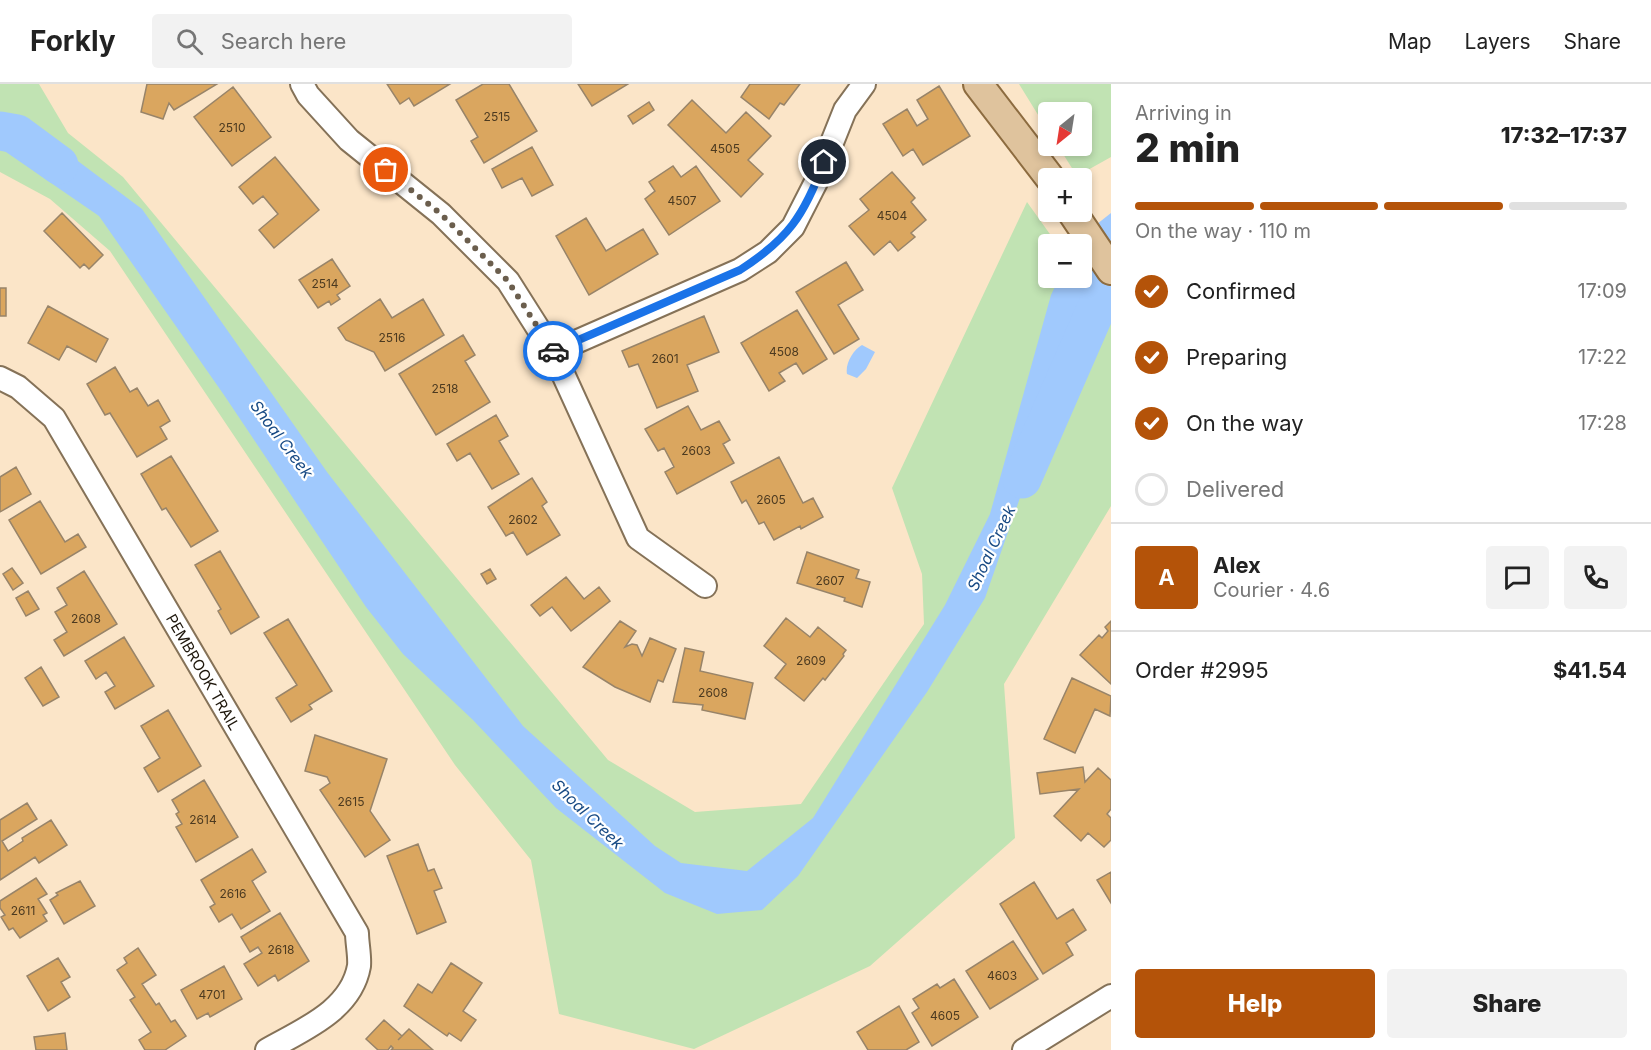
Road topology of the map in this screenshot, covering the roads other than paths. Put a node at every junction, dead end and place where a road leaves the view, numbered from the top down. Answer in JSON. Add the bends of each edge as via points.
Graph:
{"nodes":[{"id":1,"x":302,"y":84,"type":"edge"},
{"id":2,"x":864,"y":84,"type":"edge"},
{"id":3,"x":978,"y":84,"type":"edge"},
{"id":4,"x":1042,"y":168,"type":"edge"},
{"id":5,"x":1079,"y":222,"type":"edge"},
{"id":6,"x":1111,"y":270,"type":"edge"},
{"id":7,"x":554,"y":352,"type":"junction"},
{"id":8,"x":0,"y":378,"type":"edge"},
{"id":9,"x":705,"y":586,"type":"dead end"},
{"id":10,"x":1111,"y":996,"type":"edge"},
{"id":11,"x":267,"y":1050,"type":"edge"},
{"id":12,"x":1024,"y":1050,"type":"edge"}],
"edges":[{"from":1,"to":7,"type":"street","via":[[349,140],[441,214],[508,281]]},
{"from":2,"to":7,"type":"street","via":[[845,110],[793,227],[768,252],[740,270]]},
{"from":3,"to":4,"type":"main road"},
{"from":5,"to":6,"type":"main road"},
{"from":7,"to":9,"type":"street","via":[[638,538]]},
{"from":8,"to":11,"type":"street","name":"PEMBROOK TRAIL","via":[[18,387],[54,418],[357,933],[359,965],[350,990],[327,1015]]},
{"from":10,"to":12,"type":"street"}]}
